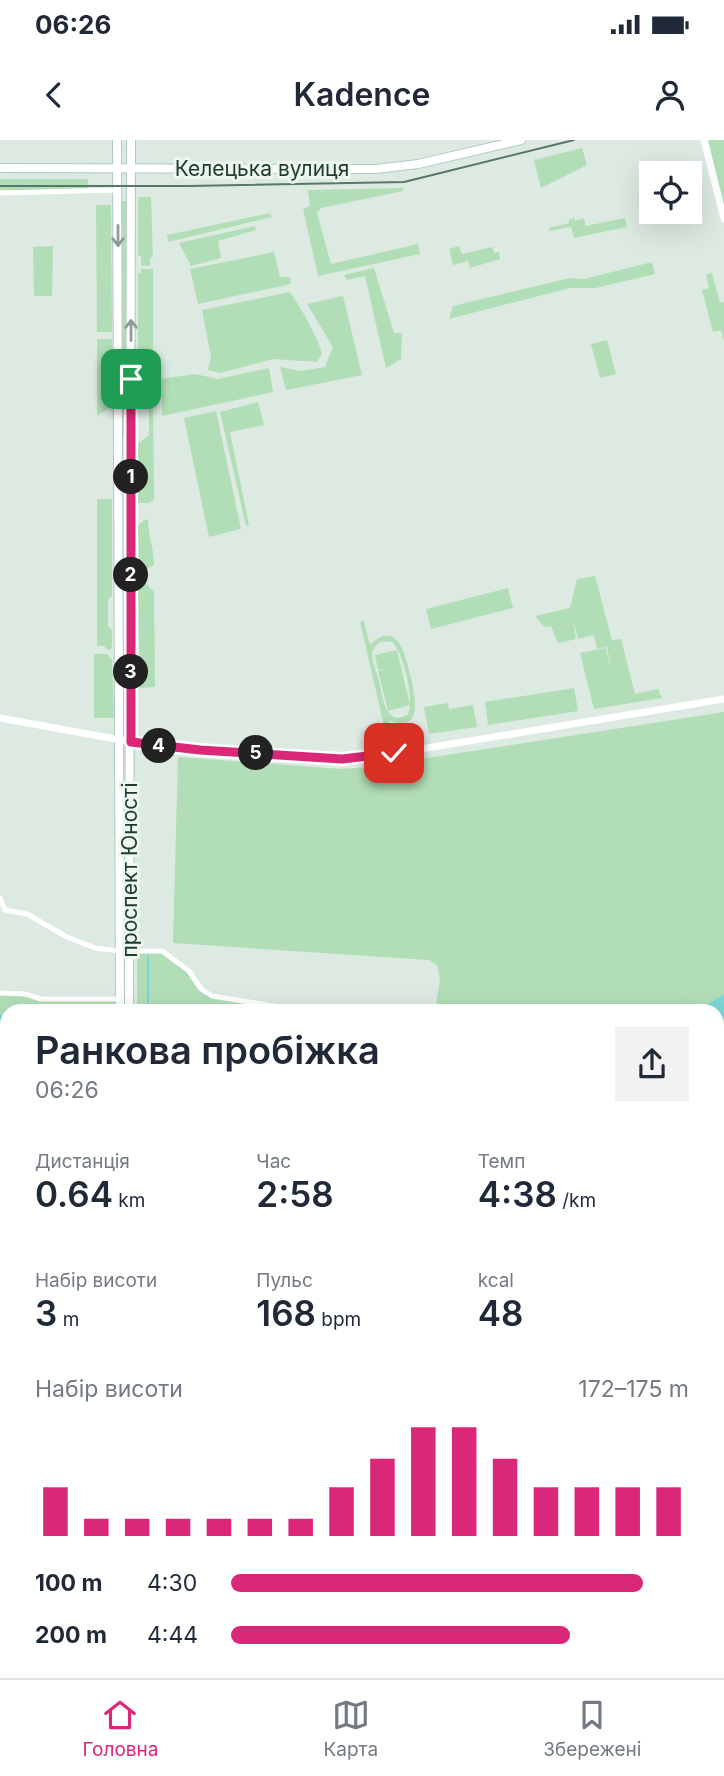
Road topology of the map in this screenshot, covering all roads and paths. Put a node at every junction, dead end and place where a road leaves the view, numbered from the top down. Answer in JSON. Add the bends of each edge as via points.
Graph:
{"nodes":[{"id":1,"x":117,"y":140,"type":"edge"},
{"id":2,"x":131,"y":140,"type":"edge"},
{"id":3,"x":521,"y":140,"type":"edge"},
{"id":4,"x":704,"y":140,"type":"edge"},
{"id":5,"x":0,"y":168,"type":"edge"},
{"id":6,"x":117,"y":168,"type":"junction"},
{"id":7,"x":131,"y":168,"type":"junction"},
{"id":8,"x":117,"y":190,"type":"junction"},
{"id":9,"x":0,"y":192,"type":"edge"},
{"id":10,"x":724,"y":219,"type":"edge"},
{"id":11,"x":118,"y":439,"type":"junction"},
{"id":12,"x":131,"y":439,"type":"junction"},
{"id":13,"x":119,"y":566,"type":"junction"},
{"id":14,"x":131,"y":566,"type":"junction"},
{"id":15,"x":724,"y":699,"type":"edge"},
{"id":16,"x":0,"y":718,"type":"edge"},
{"id":17,"x":120,"y":739,"type":"junction"},
{"id":18,"x":131,"y":742,"type":"junction"},
{"id":19,"x":0,"y":898,"type":"edge"},
{"id":20,"x":3,"y":911,"type":"edge"},
{"id":21,"x":125,"y":951,"type":"junction"},
{"id":22,"x":0,"y":993,"type":"edge"},
{"id":23,"x":120,"y":999,"type":"junction"},
{"id":24,"x":120,"y":1004,"type":"edge"},
{"id":25,"x":128,"y":1004,"type":"edge"},
{"id":26,"x":267,"y":1004,"type":"edge"}],
"edges":[{"from":1,"to":6,"type":"main road","name":"проспект Юності"},
{"from":2,"to":7,"type":"main road","name":"проспект Юності"},
{"from":3,"to":7,"type":"main road","name":"Келецька вулиця","via":[[376,169]]},
{"from":4,"to":10,"type":"street"},
{"from":5,"to":6,"type":"main road","name":"Келецька вулиця"},
{"from":6,"to":7,"type":"main road","name":"Келецька вулиця"},
{"from":6,"to":8,"type":"main road","name":"проспект Юності"},
{"from":12,"to":7,"type":"main road","name":"проспект Юності","one_way":true},
{"from":8,"to":9,"type":"street"},
{"from":8,"to":11,"type":"main road","name":"проспект Юності","one_way":true},
{"from":11,"to":12,"type":"main road"},
{"from":11,"to":13,"type":"main road","name":"проспект Юності"},
{"from":12,"to":14,"type":"main road","name":"проспект Юності"},
{"from":13,"to":14,"type":"main road"},
{"from":13,"to":17,"type":"main road","name":"проспект Юності"},
{"from":14,"to":18,"type":"main road","name":"проспект Юності"},
{"from":15,"to":18,"type":"street","via":[[352,758]]},
{"from":16,"to":17,"type":"street"},
{"from":17,"to":18,"type":"street"},
{"from":17,"to":21,"type":"main road","name":"проспект Юності"},
{"from":18,"to":21,"type":"main road","name":"проспект Юності"},
{"from":19,"to":20,"type":"street"},
{"from":20,"to":21,"type":"street","via":[[27,915],[95,948]]},
{"from":21,"to":23,"type":"main road","name":"проспект Юності"},
{"from":21,"to":25,"type":"main road","name":"проспект Юності"},
{"from":21,"to":26,"type":"street","via":[[158,950],[189,971],[204,992],[216,998]]},
{"from":22,"to":23,"type":"street","via":[[41,999]]},
{"from":23,"to":24,"type":"main road","name":"проспект Юності"}]}
